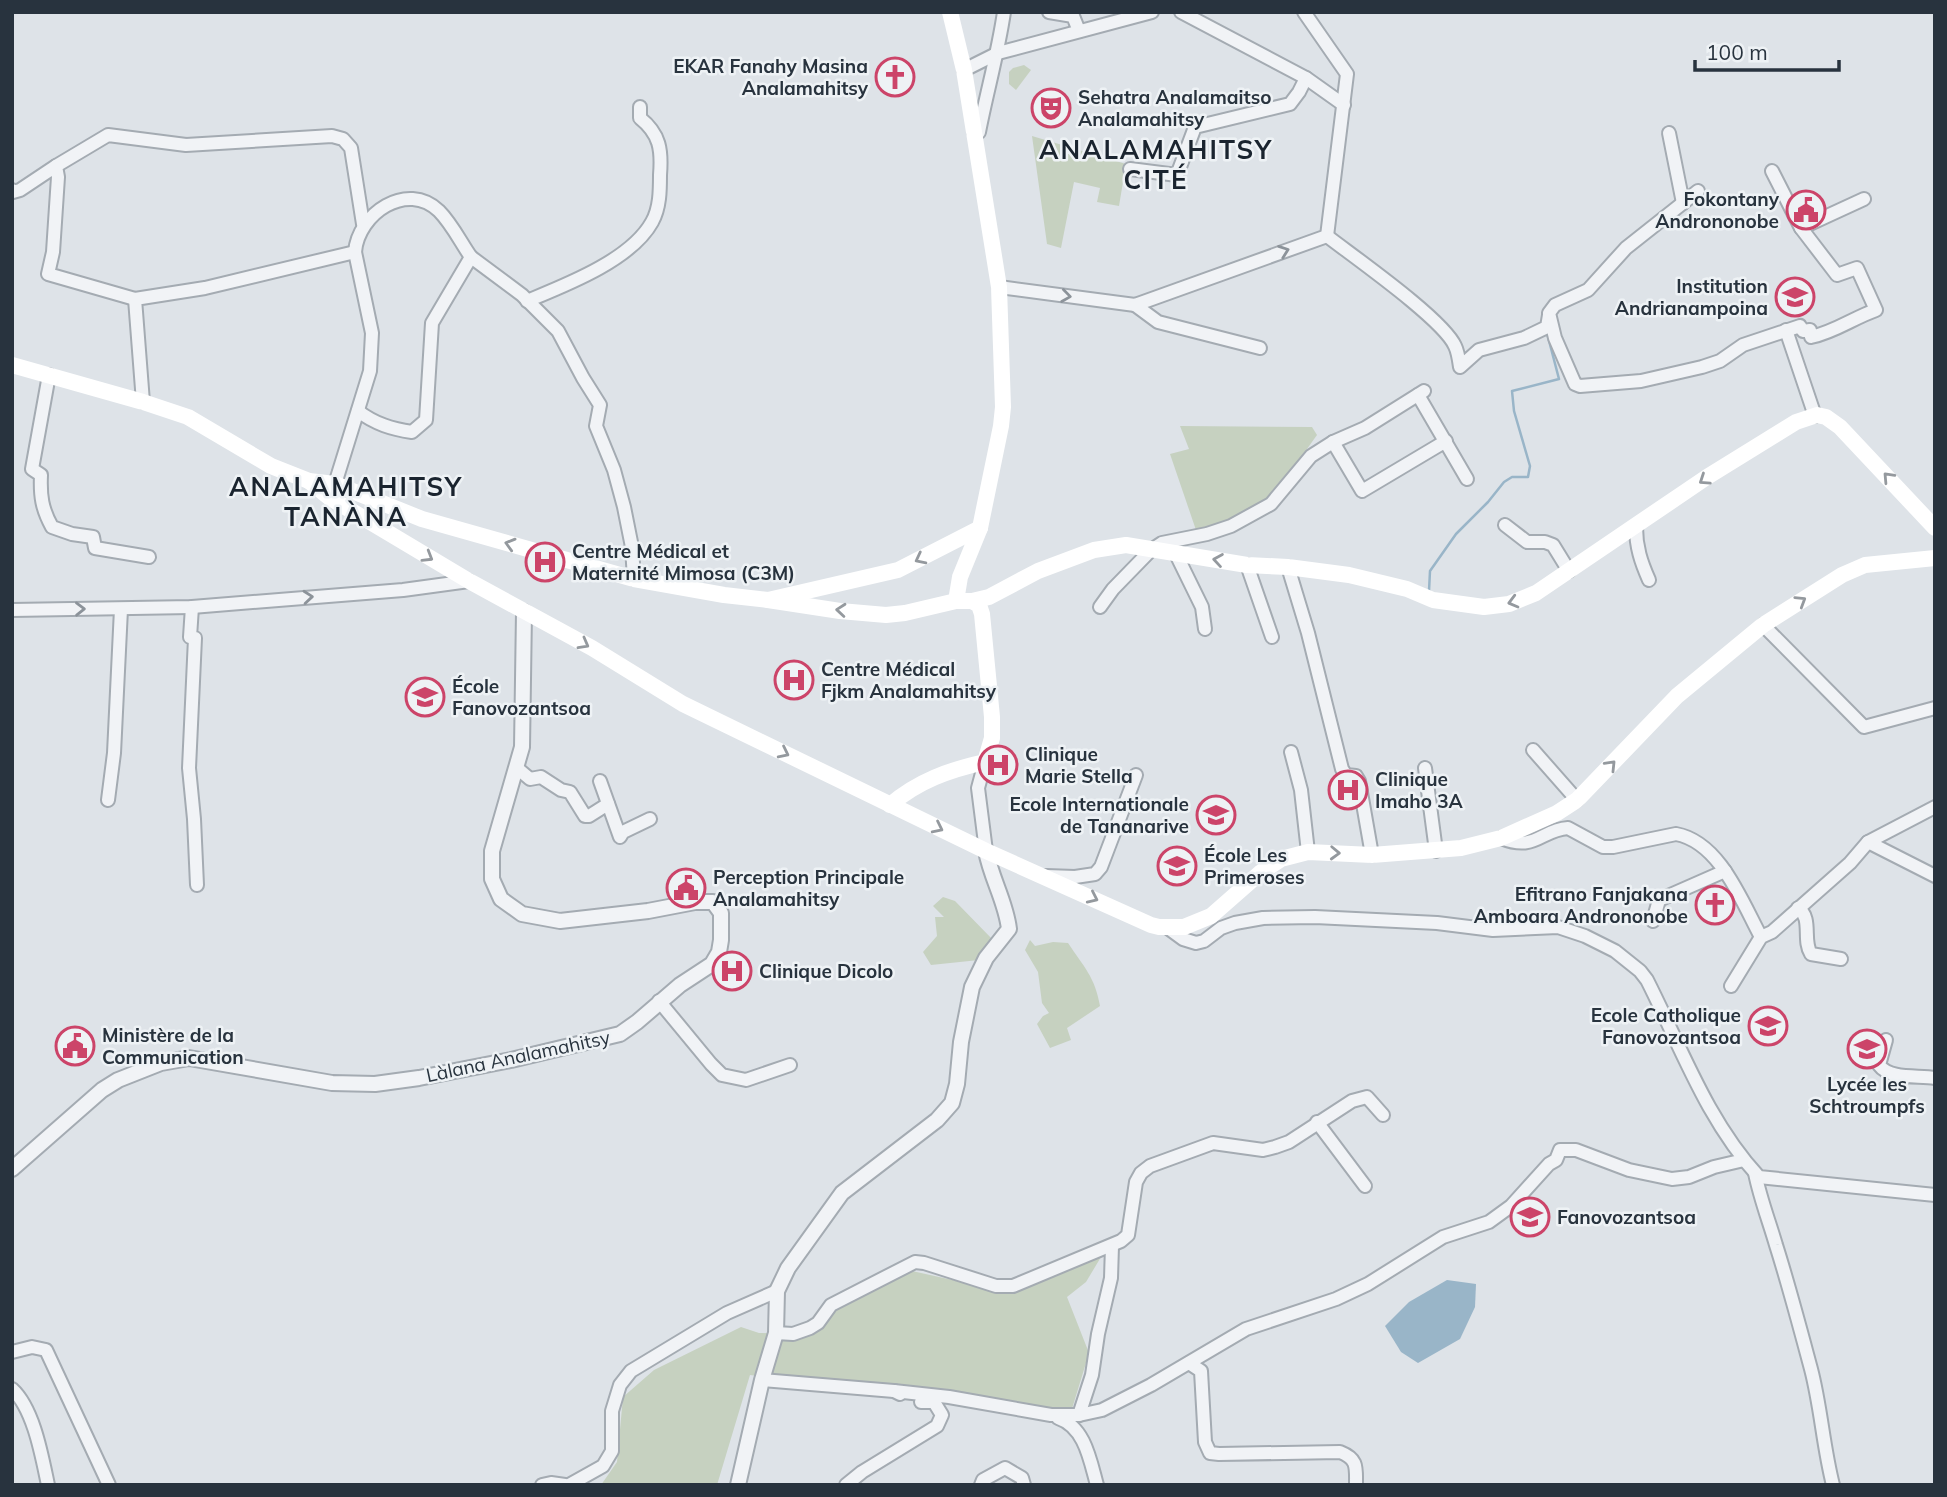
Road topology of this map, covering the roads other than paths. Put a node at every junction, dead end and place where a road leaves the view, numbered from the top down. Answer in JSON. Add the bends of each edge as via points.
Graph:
{"nodes":[{"id":1,"x":950,"y":12,"type":"edge"},
{"id":2,"x":1004,"y":12,"type":"edge"},
{"id":3,"x":1049,"y":12,"type":"edge"},
{"id":4,"x":1152,"y":12,"type":"edge"},
{"id":5,"x":1181,"y":12,"type":"edge"},
{"id":6,"x":1304,"y":12,"type":"edge"},
{"id":7,"x":1079,"y":31,"type":"junction"},
{"id":8,"x":998,"y":53,"type":"junction"},
{"id":9,"x":964,"y":70,"type":"junction"},
{"id":10,"x":1306,"y":78,"type":"junction"},
{"id":11,"x":1344,"y":105,"type":"junction"},
{"id":12,"x":640,"y":107,"type":"dead end"},
{"id":13,"x":974,"y":132,"type":"junction"},
{"id":14,"x":1669,"y":132,"type":"dead end"},
{"id":15,"x":56,"y":166,"type":"junction"},
{"id":16,"x":1130,"y":169,"type":"dead end"},
{"id":17,"x":1772,"y":171,"type":"dead end"},
{"id":18,"x":12,"y":190,"type":"edge"},
{"id":19,"x":1698,"y":191,"type":"dead end"},
{"id":20,"x":1864,"y":199,"type":"dead end"},
{"id":21,"x":1683,"y":202,"type":"junction"},
{"id":22,"x":363,"y":224,"type":"junction"},
{"id":23,"x":1801,"y":228,"type":"junction"},
{"id":24,"x":1327,"y":236,"type":"junction"},
{"id":25,"x":355,"y":252,"type":"junction"},
{"id":26,"x":471,"y":257,"type":"junction"},
{"id":27,"x":999,"y":287,"type":"junction"},
{"id":28,"x":135,"y":299,"type":"junction"},
{"id":29,"x":527,"y":301,"type":"junction"},
{"id":30,"x":1135,"y":305,"type":"junction"},
{"id":31,"x":1549,"y":313,"type":"junction"},
{"id":32,"x":1786,"y":330,"type":"junction"},
{"id":33,"x":1260,"y":348,"type":"dead end"},
{"id":34,"x":12,"y":365,"type":"edge"},
{"id":35,"x":50,"y":375,"type":"junction"},
{"id":36,"x":143,"y":402,"type":"junction"},
{"id":37,"x":358,"y":411,"type":"junction"},
{"id":38,"x":1815,"y":416,"type":"junction"},
{"id":39,"x":1333,"y":442,"type":"junction"},
{"id":40,"x":1446,"y":442,"type":"junction"},
{"id":41,"x":1467,"y":480,"type":"dead end"},
{"id":42,"x":333,"y":491,"type":"junction"},
{"id":43,"x":370,"y":498,"type":"junction"},
{"id":44,"x":401,"y":510,"type":"junction"},
{"id":45,"x":362,"y":517,"type":"junction"},
{"id":46,"x":1505,"y":525,"type":"dead end"},
{"id":47,"x":980,"y":527,"type":"junction"},
{"id":48,"x":1636,"y":527,"type":"junction"},
{"id":49,"x":1935,"y":528,"type":"edge"},
{"id":50,"x":392,"y":535,"type":"junction"},
{"id":51,"x":1150,"y":551,"type":"junction"},
{"id":52,"x":1176,"y":554,"type":"junction"},
{"id":53,"x":149,"y":557,"type":"dead end"},
{"id":54,"x":1935,"y":558,"type":"edge"},
{"id":55,"x":1247,"y":565,"type":"junction"},
{"id":56,"x":1288,"y":567,"type":"junction"},
{"id":57,"x":1569,"y":571,"type":"junction"},
{"id":58,"x":634,"y":579,"type":"junction"},
{"id":59,"x":1649,"y":580,"type":"dead end"},
{"id":60,"x":470,"y":581,"type":"junction"},
{"id":61,"x":768,"y":600,"type":"junction"},
{"id":62,"x":964,"y":601,"type":"junction"},
{"id":63,"x":192,"y":607,"type":"junction"},
{"id":64,"x":1100,"y":607,"type":"dead end"},
{"id":65,"x":121,"y":609,"type":"junction"},
{"id":66,"x":12,"y":610,"type":"edge"},
{"id":67,"x":524,"y":612,"type":"junction"},
{"id":68,"x":1763,"y":625,"type":"junction"},
{"id":69,"x":1205,"y":629,"type":"dead end"},
{"id":70,"x":1272,"y":637,"type":"dead end"},
{"id":71,"x":1935,"y":708,"type":"edge"},
{"id":72,"x":1533,"y":750,"type":"dead end"},
{"id":73,"x":1291,"y":752,"type":"dead end"},
{"id":74,"x":985,"y":762,"type":"junction"},
{"id":75,"x":517,"y":768,"type":"junction"},
{"id":76,"x":1425,"y":768,"type":"dead end"},
{"id":77,"x":1136,"y":775,"type":"dead end"},
{"id":78,"x":600,"y":781,"type":"dead end"},
{"id":79,"x":108,"y":800,"type":"dead end"},
{"id":80,"x":1577,"y":800,"type":"junction"},
{"id":81,"x":608,"y":804,"type":"junction"},
{"id":82,"x":890,"y":804,"type":"junction"},
{"id":83,"x":1935,"y":807,"type":"edge"},
{"id":84,"x":650,"y":819,"type":"dead end"},
{"id":85,"x":1501,"y":838,"type":"junction"},
{"id":86,"x":1868,"y":842,"type":"junction"},
{"id":87,"x":986,"y":851,"type":"junction"},
{"id":88,"x":1436,"y":851,"type":"junction"},
{"id":89,"x":1308,"y":852,"type":"junction"},
{"id":90,"x":1372,"y":855,"type":"junction"},
{"id":91,"x":1725,"y":872,"type":"junction"},
{"id":92,"x":1044,"y":876,"type":"junction"},
{"id":93,"x":1935,"y":876,"type":"edge"},
{"id":94,"x":197,"y":885,"type":"dead end"},
{"id":95,"x":1798,"y":908,"type":"junction"},
{"id":96,"x":1653,"y":921,"type":"dead end"},
{"id":97,"x":1168,"y":928,"type":"junction"},
{"id":98,"x":1761,"y":937,"type":"junction"},
{"id":99,"x":1840,"y":959,"type":"dead end"},
{"id":100,"x":1731,"y":986,"type":"dead end"},
{"id":101,"x":659,"y":1001,"type":"junction"},
{"id":102,"x":1886,"y":1040,"type":"dead end"},
{"id":103,"x":790,"y":1065,"type":"dead end"},
{"id":104,"x":1935,"y":1078,"type":"edge"},
{"id":105,"x":1383,"y":1115,"type":"dead end"},
{"id":106,"x":1317,"y":1122,"type":"junction"},
{"id":107,"x":1744,"y":1160,"type":"junction"},
{"id":108,"x":12,"y":1169,"type":"edge"},
{"id":109,"x":1755,"y":1173,"type":"junction"},
{"id":110,"x":1365,"y":1186,"type":"dead end"},
{"id":111,"x":1935,"y":1195,"type":"edge"},
{"id":112,"x":1112,"y":1246,"type":"junction"},
{"id":113,"x":778,"y":1292,"type":"junction"},
{"id":114,"x":776,"y":1333,"type":"junction"},
{"id":115,"x":12,"y":1352,"type":"edge"},
{"id":116,"x":1189,"y":1363,"type":"junction"},
{"id":117,"x":762,"y":1380,"type":"junction"},
{"id":118,"x":12,"y":1389,"type":"edge"},
{"id":119,"x":894,"y":1391,"type":"junction"},
{"id":120,"x":1051,"y":1415,"type":"junction"},
{"id":121,"x":1079,"y":1415,"type":"junction"},
{"id":122,"x":48,"y":1485,"type":"edge"},
{"id":123,"x":109,"y":1485,"type":"edge"},
{"id":124,"x":542,"y":1485,"type":"edge"},
{"id":125,"x":567,"y":1485,"type":"edge"},
{"id":126,"x":738,"y":1485,"type":"edge"},
{"id":127,"x":846,"y":1485,"type":"edge"},
{"id":128,"x":981,"y":1485,"type":"edge"},
{"id":129,"x":1024,"y":1485,"type":"edge"},
{"id":130,"x":1097,"y":1485,"type":"edge"},
{"id":131,"x":1356,"y":1485,"type":"edge"},
{"id":132,"x":1833,"y":1485,"type":"edge"}],
"edges":[{"from":1,"to":9,"type":"main road"},
{"from":2,"to":8,"type":"street"},
{"from":3,"to":7,"type":"street","via":[[1073,16]]},
{"from":4,"to":7,"type":"street"},
{"from":5,"to":10,"type":"street"},
{"from":6,"to":11,"type":"street","via":[[1347,74]]},
{"from":7,"to":8,"type":"street"},
{"from":8,"to":9,"type":"street"},
{"from":8,"to":13,"type":"street","via":[[979,132]]},
{"from":9,"to":13,"type":"main road"},
{"from":10,"to":11,"type":"street"},
{"from":10,"to":16,"type":"street","via":[[1290,104],[1195,127],[1177,175]]},
{"from":11,"to":24,"type":"street"},
{"from":12,"to":29,"type":"street","via":[[640,118],[659,139],[659,203],[652,222],[631,246],[581,280]]},
{"from":13,"to":27,"type":"main road"},
{"from":14,"to":21,"type":"street"},
{"from":15,"to":18,"type":"street","via":[[20,190]]},
{"from":15,"to":22,"type":"street","via":[[108,135],[186,145],[343,138],[351,148]]},
{"from":15,"to":28,"type":"street","via":[[48,274]]},
{"from":17,"to":23,"type":"street"},
{"from":19,"to":21,"type":"street"},
{"from":20,"to":23,"type":"street"},
{"from":21,"to":31,"type":"street","via":[[1626,248],[1588,289],[1555,305]]},
{"from":22,"to":25,"type":"street"},
{"from":22,"to":26,"type":"street","via":[[394,201],[427,203],[439,211]]},
{"from":23,"to":32,"type":"street","via":[[1837,275],[1857,268],[1876,310],[1811,337],[1810,330],[1803,331],[1800,326]]},
{"from":30,"to":24,"type":"street","one_way":true},
{"from":24,"to":31,"type":"street","via":[[1448,335],[1460,367],[1479,350],[1547,327]]},
{"from":25,"to":28,"type":"street","via":[[205,288]]},
{"from":25,"to":37,"type":"street","via":[[372,333],[370,371]]},
{"from":26,"to":29,"type":"street"},
{"from":26,"to":37,"type":"street","via":[[432,323],[426,419],[412,432],[388,428]]},
{"from":27,"to":30,"type":"street","one_way":true},
{"from":27,"to":47,"type":"main road","via":[[1001,426]]},
{"from":28,"to":36,"type":"street"},
{"from":29,"to":58,"type":"street","via":[[558,331],[600,405],[596,426],[624,507]]},
{"from":30,"to":33,"type":"street","via":[[1158,322]]},
{"from":31,"to":32,"type":"street","via":[[1555,338],[1575,384],[1580,386],[1641,381],[1702,367],[1743,345]]},
{"from":32,"to":38,"type":"street"},
{"from":34,"to":35,"type":"main road"},
{"from":35,"to":36,"type":"main road"},
{"from":35,"to":53,"type":"street","via":[[32,469],[41,475],[43,511],[52,527],[93,537],[95,548]]},
{"from":36,"to":42,"type":"main road","via":[[188,417],[271,466]]},
{"from":37,"to":42,"type":"street"},
{"from":38,"to":48,"type":"main road","one_way":true,"via":[[1796,422],[1729,463]]},
{"from":49,"to":38,"type":"main road","one_way":true,"via":[[1840,428],[1826,417]]},
{"from":39,"to":40,"type":"street","via":[[1362,491]]},
{"from":39,"to":40,"type":"street","via":[[1421,393]]},
{"from":39,"to":51,"type":"street","via":[[1311,456],[1271,504],[1231,526],[1163,543]]},
{"from":40,"to":41,"type":"street"},
{"from":42,"to":43,"type":"main road"},
{"from":42,"to":45,"type":"main road"},
{"from":43,"to":44,"type":"main road"},
{"from":43,"to":45,"type":"main road"},
{"from":44,"to":50,"type":"main road"},
{"from":58,"to":44,"type":"main road","one_way":true},
{"from":45,"to":50,"type":"main road"},
{"from":46,"to":57,"type":"street","via":[[1527,542],[1553,545]]},
{"from":47,"to":61,"type":"main road","one_way":true,"via":[[898,570]]},
{"from":47,"to":62,"type":"main road","via":[[960,577]]},
{"from":48,"to":57,"type":"main road"},
{"from":48,"to":59,"type":"street","via":[[1636,542]]},
{"from":50,"to":60,"type":"main road","one_way":true},
{"from":51,"to":52,"type":"main road"},
{"from":51,"to":62,"type":"main road","via":[[1126,545],[1094,550],[1038,571],[989,597]]},
{"from":51,"to":64,"type":"street"},
{"from":55,"to":52,"type":"main road","one_way":true},
{"from":52,"to":69,"type":"street","via":[[1202,607]]},
{"from":68,"to":54,"type":"main road","one_way":true,"via":[[1865,565]]},
{"from":55,"to":56,"type":"main road"},
{"from":55,"to":70,"type":"street"},
{"from":57,"to":56,"type":"main road","one_way":true,"via":[[1520,601],[1484,607],[1433,600],[1368,578]]},
{"from":56,"to":90,"type":"street","via":[[1342,769],[1359,781]]},
{"from":58,"to":61,"type":"main road"},
{"from":63,"to":60,"type":"street","one_way":true},
{"from":60,"to":67,"type":"main road"},
{"from":62,"to":61,"type":"main road","one_way":true,"via":[[886,615]]},
{"from":62,"to":74,"type":"main road","via":[[979,605],[982,614],[992,716]]},
{"from":63,"to":65,"type":"street"},
{"from":63,"to":94,"type":"street","via":[[190,638],[195,638],[189,768]]},
{"from":66,"to":65,"type":"street","one_way":true},
{"from":65,"to":79,"type":"street"},
{"from":67,"to":75,"type":"street","name":"Làlana Analamahitsy","via":[[522,747]]},
{"from":67,"to":82,"type":"main road","one_way":true,"via":[[683,704]]},
{"from":68,"to":71,"type":"street","via":[[1864,727]]},
{"from":80,"to":68,"type":"main road","one_way":true,"via":[[1677,696]]},
{"from":72,"to":80,"type":"street"},
{"from":73,"to":89,"type":"street"},
{"from":74,"to":82,"type":"main road","via":[[921,783]]},
{"from":74,"to":87,"type":"street","via":[[978,788]]},
{"from":75,"to":81,"type":"street","via":[[530,779],[541,777],[570,792],[585,816]]},
{"from":75,"to":101,"type":"street","name":"Làlana Analamahitsy","via":[[492,851],[492,879],[501,898],[522,914],[560,921],[705,902],[713,902],[721,913],[719,952],[712,964]]},
{"from":76,"to":88,"type":"street"},
{"from":77,"to":92,"type":"street","via":[[1096,874]]},
{"from":78,"to":81,"type":"street"},
{"from":80,"to":85,"type":"main road"},
{"from":81,"to":84,"type":"street","via":[[620,836]]},
{"from":82,"to":87,"type":"main road","one_way":true},
{"from":83,"to":86,"type":"street"},
{"from":85,"to":88,"type":"main road"},
{"from":85,"to":91,"type":"street","via":[[1524,844],[1569,828],[1595,844],[1613,847],[1676,834],[1692,840],[1720,862]]},
{"from":86,"to":93,"type":"street"},
{"from":86,"to":95,"type":"street"},
{"from":87,"to":92,"type":"main road"},
{"from":87,"to":113,"type":"street","via":[[1009,929],[986,958],[972,986],[952,1103],[937,1120],[842,1193],[788,1268]]},
{"from":88,"to":90,"type":"main road"},
{"from":89,"to":90,"type":"main road","one_way":true},
{"from":89,"to":97,"type":"main road","via":[[1281,859],[1211,916]]},
{"from":91,"to":96,"type":"street","via":[[1658,900]]},
{"from":91,"to":98,"type":"street"},
{"from":92,"to":97,"type":"main road","one_way":true,"via":[[1151,925]]},
{"from":95,"to":98,"type":"street"},
{"from":95,"to":99,"type":"street","via":[[1807,920],[1811,954]]},
{"from":97,"to":107,"type":"street","via":[[1196,943],[1235,923],[1263,918],[1437,923],[1493,930],[1570,929],[1615,951],[1647,980],[1708,1104]]},
{"from":98,"to":100,"type":"street"},
{"from":101,"to":103,"type":"street","via":[[722,1075],[746,1080]]},
{"from":101,"to":108,"type":"street","name":"Làlana Analamahitsy","via":[[620,1034],[511,1060],[375,1084],[332,1083],[190,1058],[161,1063],[102,1090]]},
{"from":102,"to":104,"type":"street","via":[[1879,1065],[1883,1070]]},
{"from":105,"to":106,"type":"street","via":[[1367,1097]]},
{"from":106,"to":110,"type":"street"},
{"from":106,"to":112,"type":"street","via":[[1275,1147],[1263,1150],[1213,1143],[1150,1166],[1136,1182],[1128,1235]]},
{"from":107,"to":109,"type":"street"},
{"from":107,"to":116,"type":"street","via":[[1672,1179],[1629,1170],[1576,1150],[1560,1150],[1556,1160],[1511,1206],[1489,1222],[1443,1237],[1336,1299],[1246,1329]]},
{"from":109,"to":111,"type":"street","via":[[1774,1180]]},
{"from":109,"to":132,"type":"street","via":[[1811,1369]]},
{"from":112,"to":114,"type":"street","via":[[1003,1287],[915,1262],[831,1305],[810,1328]]},
{"from":112,"to":121,"type":"street","via":[[1111,1278],[1092,1375]]},
{"from":113,"to":114,"type":"street"},
{"from":113,"to":125,"type":"street","via":[[727,1313],[631,1371],[620,1385],[612,1411],[612,1451],[604,1466]]},
{"from":114,"to":117,"type":"street"},
{"from":115,"to":123,"type":"street","via":[[32,1347],[46,1350]]},
{"from":116,"to":121,"type":"street","via":[[1116,1404]]},
{"from":116,"to":131,"type":"street","via":[[1201,1371],[1205,1443],[1210,1453],[1340,1452],[1350,1456],[1356,1466]]},
{"from":117,"to":119,"type":"street"},
{"from":117,"to":126,"type":"street"},
{"from":118,"to":122,"type":"street","via":[[21,1397],[35,1432]]},
{"from":119,"to":120,"type":"street"},
{"from":119,"to":127,"type":"street","via":[[934,1402],[941,1421]]},
{"from":120,"to":121,"type":"street"},
{"from":120,"to":130,"type":"street","via":[[1076,1429]]},
{"from":124,"to":125,"type":"street"},
{"from":128,"to":129,"type":"street","via":[[1005,1468],[1022,1478]]}]}
